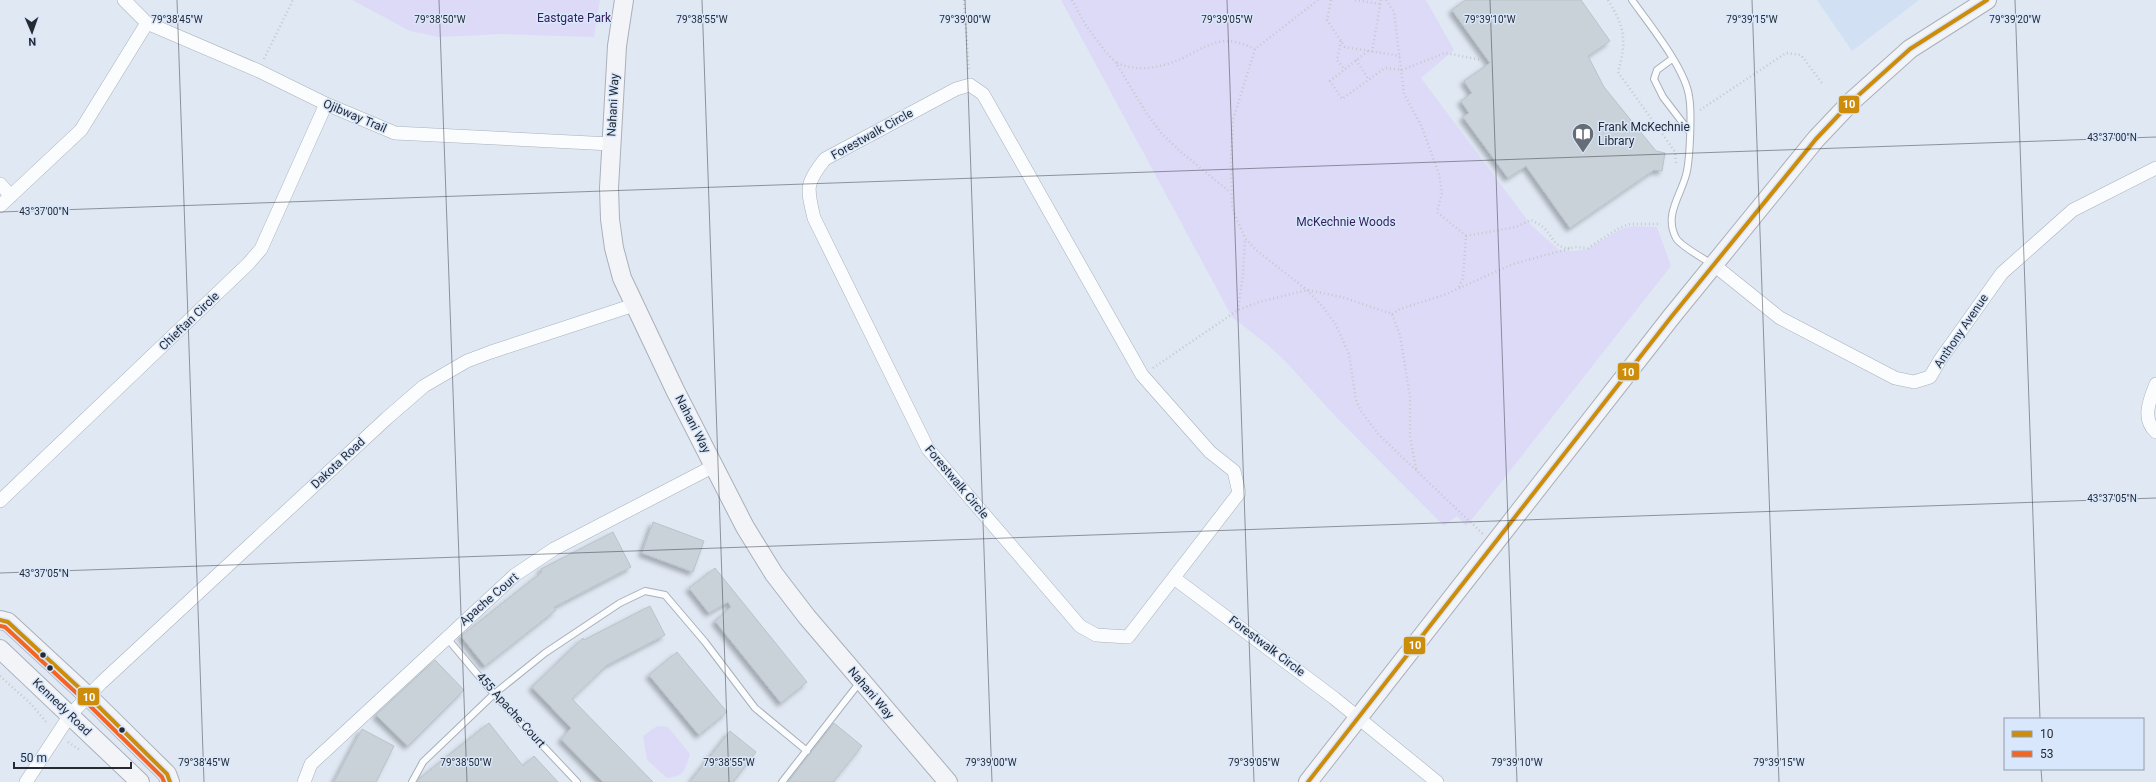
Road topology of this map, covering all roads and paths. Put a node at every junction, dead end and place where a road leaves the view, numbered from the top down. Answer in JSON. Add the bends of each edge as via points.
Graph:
{"nodes":[{"id":1,"x":124,"y":0,"type":"edge"},
{"id":2,"x":293,"y":0,"type":"edge"},
{"id":3,"x":964,"y":0,"type":"edge"},
{"id":4,"x":1072,"y":0,"type":"edge"},
{"id":5,"x":1318,"y":0,"type":"edge"},
{"id":6,"x":1331,"y":0,"type":"edge"},
{"id":7,"x":1355,"y":0,"type":"edge"},
{"id":8,"x":1381,"y":0,"type":"edge"},
{"id":9,"x":1386,"y":0,"type":"edge"},
{"id":10,"x":1608,"y":0,"type":"edge"},
{"id":11,"x":1632,"y":0,"type":"edge"},
{"id":12,"x":1987,"y":0,"type":"edge"},
{"id":13,"x":622,"y":1,"type":"edge"},
{"id":14,"x":1380,"y":4,"type":"junction"},
{"id":15,"x":147,"y":23,"type":"junction"},
{"id":16,"x":1341,"y":41,"type":"junction"},
{"id":17,"x":1255,"y":49,"type":"junction"},
{"id":18,"x":1370,"y":51,"type":"junction"},
{"id":19,"x":1400,"y":56,"type":"junction"},
{"id":20,"x":1672,"y":59,"type":"junction"},
{"id":21,"x":1356,"y":60,"type":"junction"},
{"id":22,"x":1482,"y":60,"type":"dead end"},
{"id":23,"x":1116,"y":63,"type":"junction"},
{"id":24,"x":1344,"y":69,"type":"junction"},
{"id":25,"x":1402,"y":70,"type":"junction"},
{"id":26,"x":259,"y":72,"type":"junction"},
{"id":27,"x":1369,"y":80,"type":"junction"},
{"id":28,"x":1822,"y":83,"type":"dead end"},
{"id":29,"x":970,"y":85,"type":"junction"},
{"id":30,"x":326,"y":104,"type":"junction"},
{"id":31,"x":1690,"y":117,"type":"junction"},
{"id":32,"x":1683,"y":123,"type":"junction"},
{"id":33,"x":1660,"y":130,"type":"junction"},
{"id":34,"x":1689,"y":131,"type":"junction"},
{"id":35,"x":611,"y":144,"type":"junction"},
{"id":36,"x":1676,"y":167,"type":"dead end"},
{"id":37,"x":2156,"y":168,"type":"edge"},
{"id":38,"x":0,"y":184,"type":"edge"},
{"id":39,"x":1231,"y":192,"type":"junction"},
{"id":40,"x":11,"y":196,"type":"junction"},
{"id":41,"x":0,"y":206,"type":"edge"},
{"id":42,"x":1663,"y":217,"type":"dead end"},
{"id":43,"x":1662,"y":224,"type":"junction"},
{"id":44,"x":1664,"y":230,"type":"dead end"},
{"id":45,"x":1466,"y":236,"type":"junction"},
{"id":46,"x":1245,"y":238,"type":"junction"},
{"id":47,"x":1575,"y":247,"type":"junction"},
{"id":48,"x":1714,"y":266,"type":"junction"},
{"id":49,"x":1458,"y":289,"type":"junction"},
{"id":50,"x":1307,"y":290,"type":"junction"},
{"id":51,"x":634,"y":305,"type":"junction"},
{"id":52,"x":1238,"y":310,"type":"junction"},
{"id":53,"x":1392,"y":314,"type":"junction"},
{"id":54,"x":1142,"y":375,"type":"junction"},
{"id":55,"x":2156,"y":384,"type":"edge"},
{"id":56,"x":2156,"y":432,"type":"edge"},
{"id":57,"x":714,"y":466,"type":"junction"},
{"id":58,"x":1417,"y":472,"type":"junction"},
{"id":59,"x":0,"y":501,"type":"edge"},
{"id":60,"x":1494,"y":544,"type":"junction"},
{"id":61,"x":1174,"y":578,"type":"junction"},
{"id":62,"x":0,"y":620,"type":"edge"},
{"id":63,"x":446,"y":637,"type":"junction"},
{"id":64,"x":0,"y":649,"type":"edge"},
{"id":65,"x":0,"y":676,"type":"edge"},
{"id":66,"x":861,"y":681,"type":"junction"},
{"id":67,"x":494,"y":694,"type":"junction"},
{"id":68,"x":88,"y":696,"type":"junction"},
{"id":69,"x":70,"y":715,"type":"junction"},
{"id":70,"x":1358,"y":717,"type":"junction"},
{"id":71,"x":46,"y":722,"type":"dead end"},
{"id":72,"x":807,"y":751,"type":"junction"},
{"id":73,"x":26,"y":782,"type":"edge"},
{"id":74,"x":140,"y":782,"type":"edge"},
{"id":75,"x":170,"y":782,"type":"edge"},
{"id":76,"x":304,"y":782,"type":"edge"},
{"id":77,"x":412,"y":782,"type":"edge"},
{"id":78,"x":577,"y":782,"type":"edge"},
{"id":79,"x":782,"y":782,"type":"edge"},
{"id":80,"x":948,"y":782,"type":"edge"},
{"id":81,"x":1308,"y":782,"type":"edge"},
{"id":82,"x":1437,"y":782,"type":"edge"}],
"edges":[{"from":1,"to":15,"type":"street","name":"Ojibway Trail"},
{"from":2,"to":26,"type":"path"},
{"from":3,"to":29,"type":"path"},
{"from":4,"to":23,"type":"path","via":[[1094,38]]},
{"from":5,"to":17,"type":"path"},
{"from":6,"to":16,"type":"path","via":[[1327,20]]},
{"from":7,"to":14,"type":"path"},
{"from":8,"to":14,"type":"path"},
{"from":9,"to":19,"type":"path","via":[[1394,12]]},
{"from":10,"to":33,"type":"path","via":[[1622,28],[1624,51],[1618,72]]},
{"from":11,"to":20,"type":"lane"},
{"from":12,"to":48,"type":"street","via":[[1910,49],[1852,101],[1816,139]]},
{"from":13,"to":35,"type":"street","name":"Nahani Way"},
{"from":14,"to":18,"type":"path"},
{"from":15,"to":26,"type":"street","name":"Ojibway Trail"},
{"from":15,"to":40,"type":"street","via":[[81,130]]},
{"from":16,"to":18,"type":"path","via":[[1345,47]]},
{"from":16,"to":24,"type":"path","via":[[1337,60]]},
{"from":17,"to":23,"type":"path","via":[[1226,41],[1153,67],[1128,68]]},
{"from":17,"to":39,"type":"path","via":[[1233,120]]},
{"from":18,"to":19,"type":"path"},
{"from":18,"to":21,"type":"path"},
{"from":19,"to":25,"type":"path"},
{"from":20,"to":31,"type":"lane","via":[[1682,74],[1689,95]]},
{"from":20,"to":32,"type":"lane","via":[[1657,70],[1654,79],[1663,97]]},
{"from":21,"to":24,"type":"path"},
{"from":21,"to":27,"type":"path"},
{"from":22,"to":25,"type":"path","via":[[1445,53]]},
{"from":23,"to":39,"type":"path","via":[[1162,134]]},
{"from":24,"to":27,"type":"path","via":[[1330,81],[1342,99]]},
{"from":25,"to":27,"type":"path","via":[[1385,68]]},
{"from":25,"to":45,"type":"path","via":[[1404,94],[1421,124],[1439,174],[1442,193],[1438,212]]},
{"from":26,"to":30,"type":"street","name":"Ojibway Trail"},
{"from":28,"to":31,"type":"path","via":[[1801,55],[1786,53]]},
{"from":29,"to":54,"type":"street","name":"Forestwalk Circle","via":[[983,94]]},
{"from":29,"to":61,"type":"street","name":"Forestwalk Circle","via":[[956,88],[825,159],[811,176],[808,196],[814,218],[928,448],[1080,626],[1096,635],[1128,637]]},
{"from":30,"to":35,"type":"street","name":"Ojibway Trail","via":[[395,132]]},
{"from":30,"to":59,"type":"street","name":"Chieftan Circle","via":[[261,249]]},
{"from":31,"to":34,"type":"lane"},
{"from":32,"to":33,"type":"path"},
{"from":32,"to":34,"type":"lane"},
{"from":33,"to":36,"type":"path","via":[[1675,152]]},
{"from":34,"to":48,"type":"lane","via":[[1686,174],[1673,208],[1671,224],[1676,240]]},
{"from":35,"to":51,"type":"street","name":"Nahani Way","via":[[610,219],[614,248],[622,278]]},
{"from":37,"to":48,"type":"street","name":"Anthony Avenue","via":[[2073,210],[2002,273],[1930,377],[1914,382],[1895,378],[1780,318]]},
{"from":38,"to":40,"type":"street"},
{"from":39,"to":46,"type":"path","via":[[1232,208]]},
{"from":40,"to":41,"type":"street"},
{"from":42,"to":43,"type":"path"},
{"from":43,"to":44,"type":"path"},
{"from":43,"to":47,"type":"path","via":[[1630,224],[1588,248]]},
{"from":45,"to":47,"type":"path","via":[[1516,227],[1531,220],[1544,228],[1550,238],[1562,248]]},
{"from":45,"to":49,"type":"path","via":[[1463,278]]},
{"from":46,"to":50,"type":"path","via":[[1256,250]]},
{"from":46,"to":52,"type":"path"},
{"from":47,"to":49,"type":"path","via":[[1513,264]]},
{"from":48,"to":60,"type":"street"},
{"from":49,"to":53,"type":"path"},
{"from":50,"to":52,"type":"path"},
{"from":50,"to":53,"type":"path","via":[[1342,297]]},
{"from":50,"to":58,"type":"path","via":[[1323,307],[1341,334],[1361,411],[1379,435]]},
{"from":51,"to":57,"type":"street","name":"Nahani Way"},
{"from":51,"to":68,"type":"street","name":"Dakota Road","via":[[491,352],[424,386]]},
{"from":52,"to":54,"type":"path"},
{"from":53,"to":58,"type":"path","via":[[1400,335],[1410,397],[1410,438]]},
{"from":54,"to":61,"type":"street","name":"Forestwalk Circle","via":[[1210,452],[1234,471],[1239,493]]},
{"from":55,"to":56,"type":"street","via":[[2147,406],[2151,428]]},
{"from":57,"to":63,"type":"street","name":"Apache Court","via":[[540,558],[515,575]]},
{"from":57,"to":66,"type":"street","name":"Nahani Way","via":[[745,527],[774,574]]},
{"from":58,"to":60,"type":"path"},
{"from":60,"to":70,"type":"street"},
{"from":61,"to":70,"type":"street","name":"Forestwalk Circle","via":[[1196,592]]},
{"from":62,"to":68,"type":"street","name":"Kennedy Road","via":[[8,622]]},
{"from":63,"to":67,"type":"lane","name":"455 Apache Court"},
{"from":63,"to":76,"type":"street","name":"Apache Court","via":[[311,764]]},
{"from":64,"to":69,"type":"street","name":"Kennedy Road"},
{"from":65,"to":71,"type":"path","via":[[31,704]]},
{"from":66,"to":72,"type":"lane"},
{"from":66,"to":80,"type":"street","name":"Nahani Way"},
{"from":67,"to":72,"type":"lane","via":[[545,653],[620,603],[645,591],[665,595],[705,642],[755,708]]},
{"from":67,"to":77,"type":"lane","via":[[423,762]]},
{"from":67,"to":78,"type":"lane","name":"455 Apache Court"},
{"from":68,"to":69,"type":"street","name":"Dakota Road"},
{"from":68,"to":75,"type":"street","name":"Kennedy Road","via":[[167,774]]},
{"from":69,"to":73,"type":"street","name":"Dakota Road"},
{"from":69,"to":74,"type":"street","name":"Kennedy Road"},
{"from":70,"to":81,"type":"street"},
{"from":70,"to":82,"type":"street","name":"Forestwalk Circle"},
{"from":72,"to":79,"type":"lane"}]}
